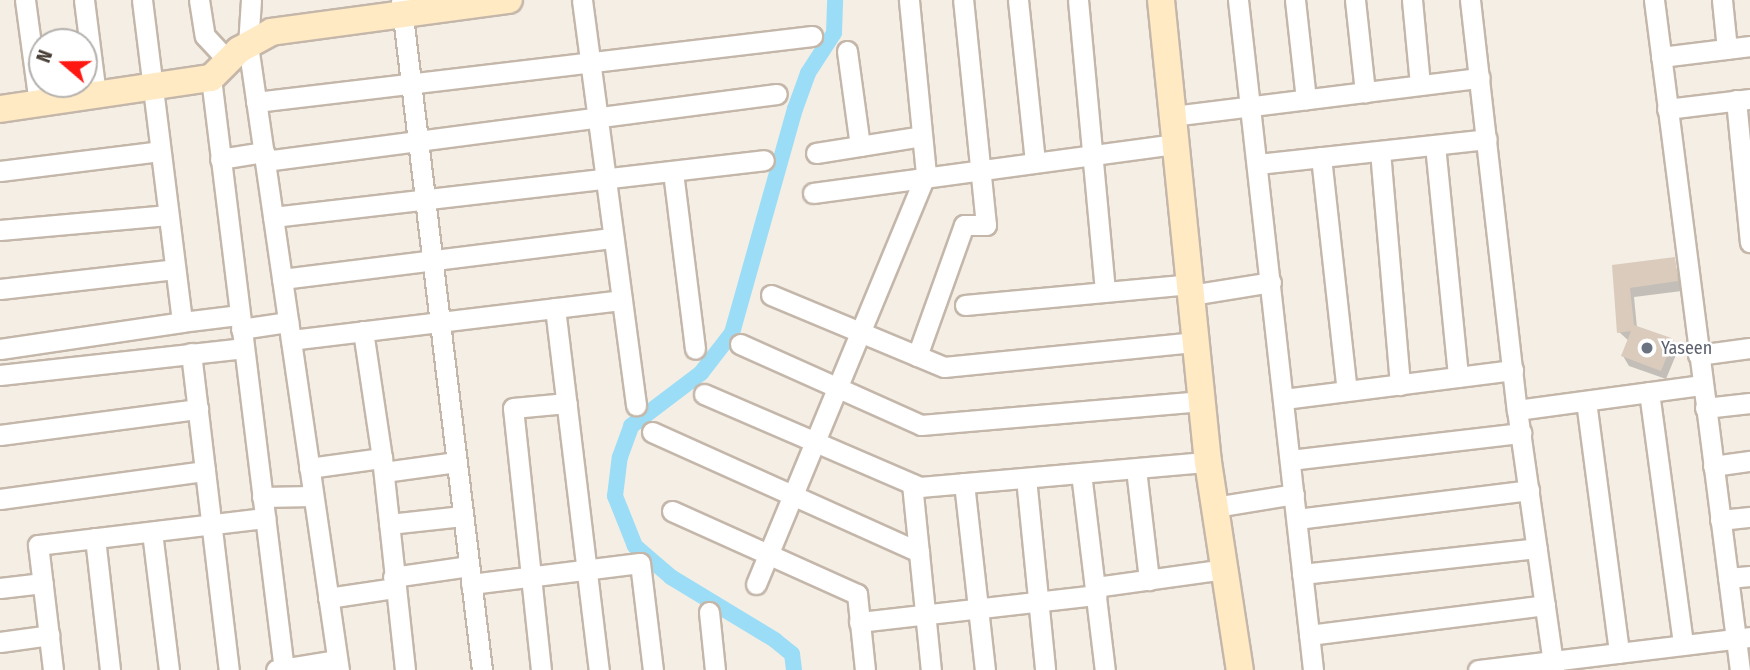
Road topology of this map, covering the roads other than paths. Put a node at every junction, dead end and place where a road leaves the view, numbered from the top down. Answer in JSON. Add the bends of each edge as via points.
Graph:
{"nodes":[{"id":1,"x":25,"y":0,"type":"edge"},
{"id":2,"x":84,"y":0,"type":"edge"},
{"id":3,"x":142,"y":0,"type":"edge"},
{"id":4,"x":199,"y":0,"type":"edge"},
{"id":5,"x":251,"y":0,"type":"edge"},
{"id":6,"x":509,"y":0,"type":"edge"},
{"id":7,"x":582,"y":0,"type":"edge"},
{"id":8,"x":909,"y":0,"type":"edge"},
{"id":9,"x":963,"y":0,"type":"edge"},
{"id":10,"x":1018,"y":0,"type":"edge"},
{"id":11,"x":1078,"y":0,"type":"edge"},
{"id":12,"x":1161,"y":0,"type":"edge"},
{"id":13,"x":1238,"y":0,"type":"edge"},
{"id":14,"x":1295,"y":0,"type":"edge"},
{"id":15,"x":1355,"y":0,"type":"edge"},
{"id":16,"x":1412,"y":0,"type":"edge"},
{"id":17,"x":1470,"y":0,"type":"edge"},
{"id":18,"x":1654,"y":0,"type":"edge"},
{"id":19,"x":1722,"y":0,"type":"edge"},
{"id":20,"x":402,"y":8,"type":"edge"},
{"id":21,"x":88,"y":28,"type":"edge"},
{"id":22,"x":812,"y":36,"type":"dead end"},
{"id":23,"x":248,"y":45,"type":"junction"},
{"id":24,"x":1750,"y":46,"type":"edge"},
{"id":25,"x":1727,"y":49,"type":"junction"},
{"id":26,"x":847,"y":51,"type":"dead end"},
{"id":27,"x":1661,"y":57,"type":"junction"},
{"id":28,"x":590,"y":63,"type":"junction"},
{"id":29,"x":219,"y":70,"type":"junction"},
{"id":30,"x":1480,"y":78,"type":"junction"},
{"id":31,"x":411,"y":84,"type":"junction"},
{"id":32,"x":1420,"y":85,"type":"junction"},
{"id":33,"x":153,"y":87,"type":"junction"},
{"id":34,"x":1365,"y":92,"type":"junction"},
{"id":35,"x":777,"y":94,"type":"dead end"},
{"id":36,"x":98,"y":95,"type":"edge"},
{"id":37,"x":75,"y":98,"type":"edge"},
{"id":38,"x":1306,"y":99,"type":"junction"},
{"id":39,"x":1743,"y":100,"type":"edge"},
{"id":40,"x":256,"y":102,"type":"junction"},
{"id":41,"x":39,"y":103,"type":"junction"},
{"id":42,"x":1252,"y":106,"type":"junction"},
{"id":43,"x":0,"y":109,"type":"edge"},
{"id":44,"x":1667,"y":109,"type":"junction"},
{"id":45,"x":1173,"y":116,"type":"junction"},
{"id":46,"x":597,"y":118,"type":"junction"},
{"id":47,"x":922,"y":136,"type":"junction"},
{"id":48,"x":1487,"y":139,"type":"junction"},
{"id":49,"x":418,"y":141,"type":"junction"},
{"id":50,"x":1176,"y":144,"type":"junction"},
{"id":51,"x":1435,"y":145,"type":"junction"},
{"id":52,"x":860,"y":146,"type":"junction"},
{"id":53,"x":160,"y":151,"type":"junction"},
{"id":54,"x":1380,"y":151,"type":"junction"},
{"id":55,"x":817,"y":153,"type":"dead end"},
{"id":56,"x":1093,"y":154,"type":"junction"},
{"id":57,"x":264,"y":157,"type":"junction"},
{"id":58,"x":1321,"y":157,"type":"junction"},
{"id":59,"x":220,"y":159,"type":"junction"},
{"id":60,"x":764,"y":160,"type":"dead end"},
{"id":61,"x":1035,"y":161,"type":"junction"},
{"id":62,"x":1258,"y":164,"type":"junction"},
{"id":63,"x":982,"y":167,"type":"junction"},
{"id":64,"x":0,"y":171,"type":"edge"},
{"id":65,"x":673,"y":172,"type":"junction"},
{"id":66,"x":926,"y":174,"type":"junction"},
{"id":67,"x":606,"y":181,"type":"junction"},
{"id":68,"x":813,"y":193,"type":"dead end"},
{"id":69,"x":425,"y":201,"type":"junction"},
{"id":70,"x":168,"y":215,"type":"junction"},
{"id":71,"x":273,"y":217,"type":"junction"},
{"id":72,"x":0,"y":230,"type":"edge"},
{"id":73,"x":613,"y":238,"type":"junction"},
{"id":74,"x":1750,"y":242,"type":"edge"},
{"id":75,"x":432,"y":260,"type":"junction"},
{"id":76,"x":175,"y":268,"type":"junction"},
{"id":77,"x":282,"y":279,"type":"junction"},
{"id":78,"x":1271,"y":282,"type":"junction"},
{"id":79,"x":0,"y":289,"type":"edge"},
{"id":80,"x":1191,"y":289,"type":"junction"},
{"id":81,"x":1105,"y":292,"type":"junction"},
{"id":82,"x":771,"y":296,"type":"dead end"},
{"id":83,"x":621,"y":300,"type":"junction"},
{"id":84,"x":965,"y":305,"type":"dead end"},
{"id":85,"x":555,"y":308,"type":"junction"},
{"id":86,"x":182,"y":322,"type":"junction"},
{"id":87,"x":439,"y":322,"type":"junction"},
{"id":88,"x":241,"y":330,"type":"junction"},
{"id":89,"x":290,"y":331,"type":"junction"},
{"id":90,"x":363,"y":331,"type":"junction"},
{"id":91,"x":860,"y":334,"type":"junction"},
{"id":92,"x":1196,"y":342,"type":"junction"},
{"id":93,"x":740,"y":344,"type":"dead end"},
{"id":94,"x":1750,"y":348,"type":"edge"},
{"id":95,"x":0,"y":349,"type":"edge"},
{"id":96,"x":695,"y":349,"type":"dead end"},
{"id":97,"x":191,"y":353,"type":"junction"},
{"id":98,"x":1698,"y":355,"type":"junction"},
{"id":99,"x":916,"y":356,"type":"junction"},
{"id":100,"x":1513,"y":370,"type":"junction"},
{"id":101,"x":0,"y":374,"type":"edge"},
{"id":102,"x":1458,"y":377,"type":"junction"},
{"id":103,"x":1400,"y":385,"type":"junction"},
{"id":104,"x":1702,"y":385,"type":"junction"},
{"id":105,"x":838,"y":388,"type":"junction"},
{"id":106,"x":1347,"y":391,"type":"junction"},
{"id":107,"x":1649,"y":392,"type":"junction"},
{"id":108,"x":704,"y":394,"type":"dead end"},
{"id":109,"x":1284,"y":399,"type":"junction"},
{"id":110,"x":1202,"y":401,"type":"junction"},
{"id":111,"x":1587,"y":401,"type":"junction"},
{"id":112,"x":567,"y":403,"type":"junction"},
{"id":113,"x":1750,"y":403,"type":"edge"},
{"id":114,"x":636,"y":405,"type":"dead end"},
{"id":115,"x":1705,"y":408,"type":"junction"},
{"id":116,"x":198,"y":409,"type":"junction"},
{"id":117,"x":1517,"y":410,"type":"junction"},
{"id":118,"x":652,"y":432,"type":"dead end"},
{"id":119,"x":1521,"y":433,"type":"junction"},
{"id":120,"x":0,"y":435,"type":"edge"},
{"id":121,"x":814,"y":444,"type":"junction"},
{"id":122,"x":1290,"y":460,"type":"junction"},
{"id":123,"x":1750,"y":461,"type":"edge"},
{"id":124,"x":456,"y":462,"type":"junction"},
{"id":125,"x":1208,"y":462,"type":"junction"},
{"id":126,"x":383,"y":465,"type":"junction"},
{"id":127,"x":1713,"y":466,"type":"junction"},
{"id":128,"x":309,"y":468,"type":"junction"},
{"id":129,"x":1136,"y":469,"type":"junction"},
{"id":130,"x":205,"y":471,"type":"junction"},
{"id":131,"x":1081,"y":473,"type":"junction"},
{"id":132,"x":1027,"y":478,"type":"junction"},
{"id":133,"x":964,"y":483,"type":"junction"},
{"id":134,"x":912,"y":484,"type":"junction"},
{"id":135,"x":1529,"y":490,"type":"junction"},
{"id":136,"x":1294,"y":494,"type":"junction"},
{"id":137,"x":313,"y":496,"type":"junction"},
{"id":138,"x":793,"y":496,"type":"junction"},
{"id":139,"x":262,"y":497,"type":"junction"},
{"id":140,"x":0,"y":499,"type":"edge"},
{"id":141,"x":1215,"y":507,"type":"junction"},
{"id":142,"x":672,"y":511,"type":"dead end"},
{"id":143,"x":463,"y":516,"type":"junction"},
{"id":144,"x":1750,"y":516,"type":"edge"},
{"id":145,"x":265,"y":518,"type":"junction"},
{"id":146,"x":1297,"y":519,"type":"junction"},
{"id":147,"x":1720,"y":520,"type":"junction"},
{"id":148,"x":389,"y":524,"type":"junction"},
{"id":149,"x":212,"y":525,"type":"junction"},
{"id":150,"x":152,"y":532,"type":"junction"},
{"id":151,"x":95,"y":538,"type":"junction"},
{"id":152,"x":1536,"y":548,"type":"junction"},
{"id":153,"x":919,"y":552,"type":"junction"},
{"id":154,"x":769,"y":554,"type":"junction"},
{"id":155,"x":1224,"y":569,"type":"junction"},
{"id":156,"x":587,"y":570,"type":"junction"},
{"id":157,"x":1302,"y":574,"type":"junction"},
{"id":158,"x":470,"y":575,"type":"junction"},
{"id":159,"x":1750,"y":576,"type":"edge"},
{"id":160,"x":531,"y":577,"type":"junction"},
{"id":161,"x":1728,"y":578,"type":"junction"},
{"id":162,"x":1149,"y":579,"type":"junction"},
{"id":163,"x":394,"y":582,"type":"junction"},
{"id":164,"x":43,"y":583,"type":"junction"},
{"id":165,"x":756,"y":584,"type":"dead end"},
{"id":166,"x":0,"y":588,"type":"edge"},
{"id":167,"x":1095,"y":591,"type":"junction"},
{"id":168,"x":328,"y":598,"type":"junction"},
{"id":169,"x":1038,"y":601,"type":"junction"},
{"id":170,"x":1545,"y":605,"type":"junction"},
{"id":171,"x":978,"y":608,"type":"junction"},
{"id":172,"x":709,"y":612,"type":"dead end"},
{"id":173,"x":926,"y":614,"type":"junction"},
{"id":174,"x":859,"y":622,"type":"junction"},
{"id":175,"x":50,"y":635,"type":"junction"},
{"id":176,"x":1309,"y":635,"type":"junction"},
{"id":177,"x":1743,"y":638,"type":"edge"},
{"id":178,"x":0,"y":642,"type":"edge"},
{"id":179,"x":1683,"y":645,"type":"junction"},
{"id":180,"x":1619,"y":653,"type":"junction"},
{"id":181,"x":338,"y":665,"type":"edge"},
{"id":182,"x":1553,"y":666,"type":"edge"},
{"id":183,"x":53,"y":670,"type":"edge"},
{"id":184,"x":110,"y":670,"type":"edge"},
{"id":185,"x":169,"y":670,"type":"edge"},
{"id":186,"x":229,"y":670,"type":"edge"},
{"id":187,"x":282,"y":670,"type":"edge"},
{"id":188,"x":405,"y":670,"type":"edge"},
{"id":189,"x":482,"y":670,"type":"edge"},
{"id":190,"x":541,"y":670,"type":"edge"},
{"id":191,"x":599,"y":670,"type":"edge"},
{"id":192,"x":653,"y":670,"type":"edge"},
{"id":193,"x":716,"y":670,"type":"edge"},
{"id":194,"x":865,"y":670,"type":"edge"},
{"id":195,"x":932,"y":670,"type":"edge"},
{"id":196,"x":985,"y":670,"type":"edge"},
{"id":197,"x":1045,"y":670,"type":"edge"},
{"id":198,"x":1105,"y":670,"type":"edge"},
{"id":199,"x":1240,"y":670,"type":"edge"},
{"id":200,"x":1312,"y":670,"type":"edge"},
{"id":201,"x":1478,"y":670,"type":"edge"},
{"id":202,"x":1740,"y":670,"type":"edge"}],
"edges":[{"from":1,"to":41,"type":"street"},
{"from":2,"to":21,"type":"street"},
{"from":3,"to":33,"type":"street"},
{"from":4,"to":29,"type":"street","via":[[205,36]]},
{"from":5,"to":23,"type":"street"},
{"from":6,"to":20,"type":"street"},
{"from":7,"to":28,"type":"street"},
{"from":8,"to":47,"type":"street"},
{"from":9,"to":63,"type":"street"},
{"from":10,"to":61,"type":"street"},
{"from":11,"to":56,"type":"street"},
{"from":12,"to":45,"type":"street"},
{"from":13,"to":42,"type":"street"},
{"from":14,"to":38,"type":"street"},
{"from":15,"to":34,"type":"street"},
{"from":16,"to":32,"type":"street"},
{"from":17,"to":30,"type":"street"},
{"from":18,"to":27,"type":"street"},
{"from":19,"to":25,"type":"street"},
{"from":20,"to":23,"type":"street","via":[[271,32]]},
{"from":20,"to":31,"type":"street"},
{"from":22,"to":28,"type":"street"},
{"from":23,"to":29,"type":"street"},
{"from":23,"to":40,"type":"street"},
{"from":24,"to":25,"type":"street"},
{"from":25,"to":27,"type":"street"},
{"from":26,"to":52,"type":"street"},
{"from":27,"to":44,"type":"street"},
{"from":28,"to":31,"type":"street"},
{"from":28,"to":46,"type":"street"},
{"from":29,"to":33,"type":"street"},
{"from":29,"to":59,"type":"street"},
{"from":30,"to":32,"type":"street"},
{"from":30,"to":48,"type":"street"},
{"from":31,"to":40,"type":"street"},
{"from":31,"to":49,"type":"street"},
{"from":32,"to":34,"type":"street"},
{"from":33,"to":36,"type":"street"},
{"from":33,"to":53,"type":"street"},
{"from":34,"to":38,"type":"street"},
{"from":35,"to":46,"type":"street"},
{"from":37,"to":41,"type":"street"},
{"from":38,"to":42,"type":"street"},
{"from":39,"to":44,"type":"street"},
{"from":39,"to":74,"type":"street"},
{"from":40,"to":57,"type":"street"},
{"from":41,"to":43,"type":"street"},
{"from":42,"to":45,"type":"street"},
{"from":42,"to":62,"type":"street"},
{"from":44,"to":98,"type":"street"},
{"from":45,"to":50,"type":"street"},
{"from":46,"to":49,"type":"street"},
{"from":46,"to":67,"type":"street"},
{"from":47,"to":52,"type":"street"},
{"from":47,"to":66,"type":"street"},
{"from":48,"to":51,"type":"street"},
{"from":48,"to":100,"type":"street"},
{"from":49,"to":57,"type":"street"},
{"from":49,"to":69,"type":"street"},
{"from":50,"to":56,"type":"street"},
{"from":50,"to":80,"type":"street"},
{"from":51,"to":54,"type":"street"},
{"from":51,"to":102,"type":"street"},
{"from":52,"to":55,"type":"street"},
{"from":53,"to":64,"type":"street"},
{"from":53,"to":70,"type":"street"},
{"from":54,"to":58,"type":"street"},
{"from":54,"to":103,"type":"street"},
{"from":56,"to":61,"type":"street"},
{"from":56,"to":81,"type":"street"},
{"from":57,"to":59,"type":"street"},
{"from":57,"to":71,"type":"street"},
{"from":58,"to":62,"type":"street"},
{"from":58,"to":106,"type":"street"},
{"from":59,"to":88,"type":"street"},
{"from":60,"to":65,"type":"street"},
{"from":61,"to":63,"type":"street"},
{"from":62,"to":78,"type":"street"},
{"from":63,"to":66,"type":"street"},
{"from":63,"to":99,"type":"street","via":[[986,225],[964,225]]},
{"from":65,"to":67,"type":"street"},
{"from":65,"to":96,"type":"street"},
{"from":66,"to":68,"type":"street"},
{"from":66,"to":91,"type":"street"},
{"from":67,"to":69,"type":"street"},
{"from":67,"to":73,"type":"street"},
{"from":69,"to":71,"type":"street"},
{"from":69,"to":75,"type":"street"},
{"from":70,"to":72,"type":"street"},
{"from":70,"to":76,"type":"street"},
{"from":71,"to":77,"type":"street"},
{"from":73,"to":75,"type":"street"},
{"from":73,"to":83,"type":"street"},
{"from":75,"to":77,"type":"street"},
{"from":75,"to":87,"type":"street"},
{"from":76,"to":79,"type":"street"},
{"from":76,"to":86,"type":"street"},
{"from":77,"to":89,"type":"street"},
{"from":78,"to":80,"type":"street"},
{"from":78,"to":109,"type":"street"},
{"from":80,"to":81,"type":"street"},
{"from":80,"to":92,"type":"street"},
{"from":81,"to":84,"type":"street"},
{"from":82,"to":91,"type":"street"},
{"from":83,"to":85,"type":"street"},
{"from":83,"to":114,"type":"street"},
{"from":85,"to":87,"type":"street"},
{"from":85,"to":112,"type":"street"},
{"from":86,"to":88,"type":"street"},
{"from":86,"to":95,"type":"street"},
{"from":87,"to":90,"type":"street"},
{"from":87,"to":124,"type":"street"},
{"from":88,"to":89,"type":"street"},
{"from":88,"to":97,"type":"street"},
{"from":88,"to":139,"type":"street"},
{"from":89,"to":90,"type":"street"},
{"from":89,"to":128,"type":"street"},
{"from":90,"to":126,"type":"street"},
{"from":91,"to":99,"type":"street"},
{"from":91,"to":105,"type":"street"},
{"from":92,"to":99,"type":"street","via":[[944,367]]},
{"from":92,"to":110,"type":"street"},
{"from":93,"to":105,"type":"street"},
{"from":94,"to":98,"type":"street"},
{"from":97,"to":101,"type":"street"},
{"from":97,"to":116,"type":"street"},
{"from":98,"to":104,"type":"street"},
{"from":100,"to":102,"type":"street"},
{"from":100,"to":117,"type":"street"},
{"from":102,"to":103,"type":"street"},
{"from":103,"to":106,"type":"street"},
{"from":104,"to":107,"type":"street"},
{"from":104,"to":115,"type":"street"},
{"from":105,"to":110,"type":"street","via":[[921,425]]},
{"from":105,"to":121,"type":"street"},
{"from":106,"to":109,"type":"street"},
{"from":107,"to":111,"type":"street"},
{"from":107,"to":179,"type":"street"},
{"from":108,"to":121,"type":"street"},
{"from":109,"to":122,"type":"street"},
{"from":110,"to":125,"type":"street"},
{"from":111,"to":117,"type":"street"},
{"from":111,"to":180,"type":"street"},
{"from":112,"to":156,"type":"street"},
{"from":112,"to":160,"type":"street","via":[[513,408]]},
{"from":113,"to":115,"type":"street"},
{"from":115,"to":127,"type":"street"},
{"from":116,"to":120,"type":"street"},
{"from":116,"to":130,"type":"street"},
{"from":117,"to":119,"type":"street"},
{"from":118,"to":138,"type":"street"},
{"from":119,"to":122,"type":"street"},
{"from":119,"to":135,"type":"street"},
{"from":121,"to":134,"type":"street"},
{"from":121,"to":138,"type":"street"},
{"from":122,"to":136,"type":"street"},
{"from":123,"to":127,"type":"street"},
{"from":124,"to":126,"type":"street"},
{"from":124,"to":143,"type":"street"},
{"from":125,"to":129,"type":"street"},
{"from":125,"to":141,"type":"street"},
{"from":126,"to":128,"type":"street"},
{"from":126,"to":148,"type":"street"},
{"from":127,"to":147,"type":"street"},
{"from":128,"to":137,"type":"street"},
{"from":129,"to":131,"type":"street"},
{"from":129,"to":162,"type":"street"},
{"from":130,"to":140,"type":"street"},
{"from":130,"to":149,"type":"street"},
{"from":131,"to":132,"type":"street"},
{"from":131,"to":167,"type":"street"},
{"from":132,"to":133,"type":"street"},
{"from":132,"to":169,"type":"street"},
{"from":133,"to":134,"type":"street"},
{"from":133,"to":171,"type":"street"},
{"from":134,"to":153,"type":"street"},
{"from":135,"to":146,"type":"street"},
{"from":135,"to":152,"type":"street"},
{"from":136,"to":141,"type":"street"},
{"from":136,"to":146,"type":"street"},
{"from":137,"to":139,"type":"street"},
{"from":137,"to":168,"type":"street"},
{"from":138,"to":153,"type":"street"},
{"from":138,"to":154,"type":"street"},
{"from":139,"to":145,"type":"street"},
{"from":141,"to":155,"type":"street"},
{"from":142,"to":154,"type":"street"},
{"from":143,"to":148,"type":"street"},
{"from":143,"to":158,"type":"street"},
{"from":144,"to":147,"type":"street"},
{"from":145,"to":149,"type":"street"},
{"from":145,"to":187,"type":"street"},
{"from":146,"to":157,"type":"street"},
{"from":147,"to":161,"type":"street"},
{"from":148,"to":163,"type":"street"},
{"from":149,"to":150,"type":"street"},
{"from":149,"to":186,"type":"street"},
{"from":150,"to":151,"type":"street"},
{"from":150,"to":185,"type":"street"},
{"from":151,"to":164,"type":"street","via":[[38,545]]},
{"from":151,"to":184,"type":"street"},
{"from":152,"to":157,"type":"street"},
{"from":152,"to":170,"type":"street"},
{"from":153,"to":173,"type":"street"},
{"from":154,"to":165,"type":"street"},
{"from":154,"to":174,"type":"street","via":[[857,594]]},
{"from":155,"to":162,"type":"street"},
{"from":155,"to":199,"type":"street"},
{"from":156,"to":160,"type":"street"},
{"from":156,"to":191,"type":"street"},
{"from":156,"to":192,"type":"street","via":[[640,563]]},
{"from":157,"to":176,"type":"street"},
{"from":158,"to":160,"type":"street"},
{"from":158,"to":163,"type":"street"},
{"from":158,"to":189,"type":"street"},
{"from":159,"to":161,"type":"street"},
{"from":160,"to":190,"type":"street"},
{"from":161,"to":177,"type":"street"},
{"from":162,"to":167,"type":"street"},
{"from":163,"to":168,"type":"street"},
{"from":163,"to":188,"type":"street"},
{"from":164,"to":166,"type":"street"},
{"from":164,"to":175,"type":"street"},
{"from":167,"to":169,"type":"street"},
{"from":167,"to":198,"type":"street"},
{"from":168,"to":181,"type":"street"},
{"from":169,"to":171,"type":"street"},
{"from":169,"to":197,"type":"street"},
{"from":170,"to":176,"type":"street"},
{"from":170,"to":182,"type":"street"},
{"from":171,"to":173,"type":"street"},
{"from":171,"to":196,"type":"street"},
{"from":172,"to":193,"type":"street"},
{"from":173,"to":174,"type":"street"},
{"from":173,"to":195,"type":"street"},
{"from":174,"to":194,"type":"street"},
{"from":175,"to":178,"type":"street"},
{"from":175,"to":183,"type":"street"},
{"from":176,"to":200,"type":"street"},
{"from":177,"to":179,"type":"street"},
{"from":177,"to":202,"type":"street"},
{"from":179,"to":180,"type":"street"},
{"from":180,"to":182,"type":"street"},
{"from":181,"to":187,"type":"street"},
{"from":182,"to":201,"type":"street"}]}
